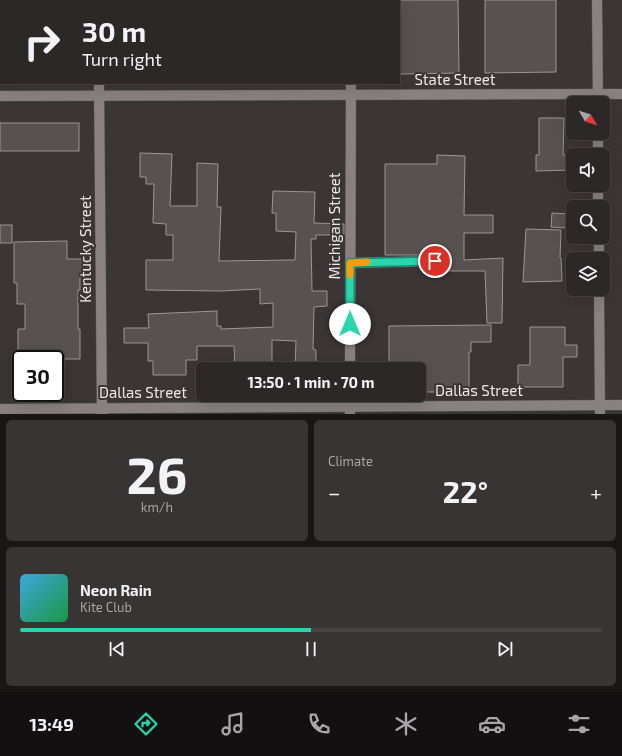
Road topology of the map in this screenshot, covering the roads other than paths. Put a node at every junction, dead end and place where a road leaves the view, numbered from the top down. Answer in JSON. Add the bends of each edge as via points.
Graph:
{"nodes":[{"id":1,"x":597,"y":0,"type":"edge"},
{"id":2,"x":99,"y":84,"type":"edge"},
{"id":3,"x":350,"y":84,"type":"edge"},
{"id":4,"x":622,"y":94,"type":"edge"},
{"id":5,"x":350,"y":95,"type":"junction"},
{"id":6,"x":0,"y":96,"type":"edge"},
{"id":7,"x":100,"y":96,"type":"junction"},
{"id":8,"x":598,"y":96,"type":"edge"},
{"id":9,"x":610,"y":96,"type":"edge"},
{"id":10,"x":566,"y":98,"type":"edge"},
{"id":11,"x":435,"y":261,"type":"dead end"},
{"id":12,"x":350,"y":263,"type":"junction"},
{"id":13,"x":599,"y":296,"type":"edge"},
{"id":14,"x":350,"y":362,"type":"edge"},
{"id":15,"x":622,"y":405,"type":"edge"},
{"id":16,"x":0,"y":409,"type":"edge"},
{"id":17,"x":350,"y":410,"type":"edge"},
{"id":18,"x":600,"y":410,"type":"edge"},
{"id":19,"x":102,"y":411,"type":"edge"}],
"edges":[{"from":1,"to":8,"type":"street"},
{"from":2,"to":7,"type":"street","name":"Kentucky Street"},
{"from":3,"to":5,"type":"street","name":"Michigan Street"},
{"from":4,"to":9,"type":"street","name":"State Street"},
{"from":5,"to":7,"type":"street","name":"State Street"},
{"from":5,"to":10,"type":"street","name":"State Street"},
{"from":5,"to":12,"type":"street","name":"Michigan Street"},
{"from":6,"to":7,"type":"street","name":"State Street"},
{"from":7,"to":19,"type":"street","name":"Kentucky Street"},
{"from":11,"to":12,"type":"street"},
{"from":12,"to":14,"type":"street","name":"Michigan Street"},
{"from":13,"to":18,"type":"street"},
{"from":15,"to":18,"type":"street","name":"Dallas Street"},
{"from":16,"to":19,"type":"street","name":"Dallas Street"},
{"from":17,"to":18,"type":"street","name":"Dallas Street"},
{"from":17,"to":19,"type":"street","name":"Dallas Street"}]}
